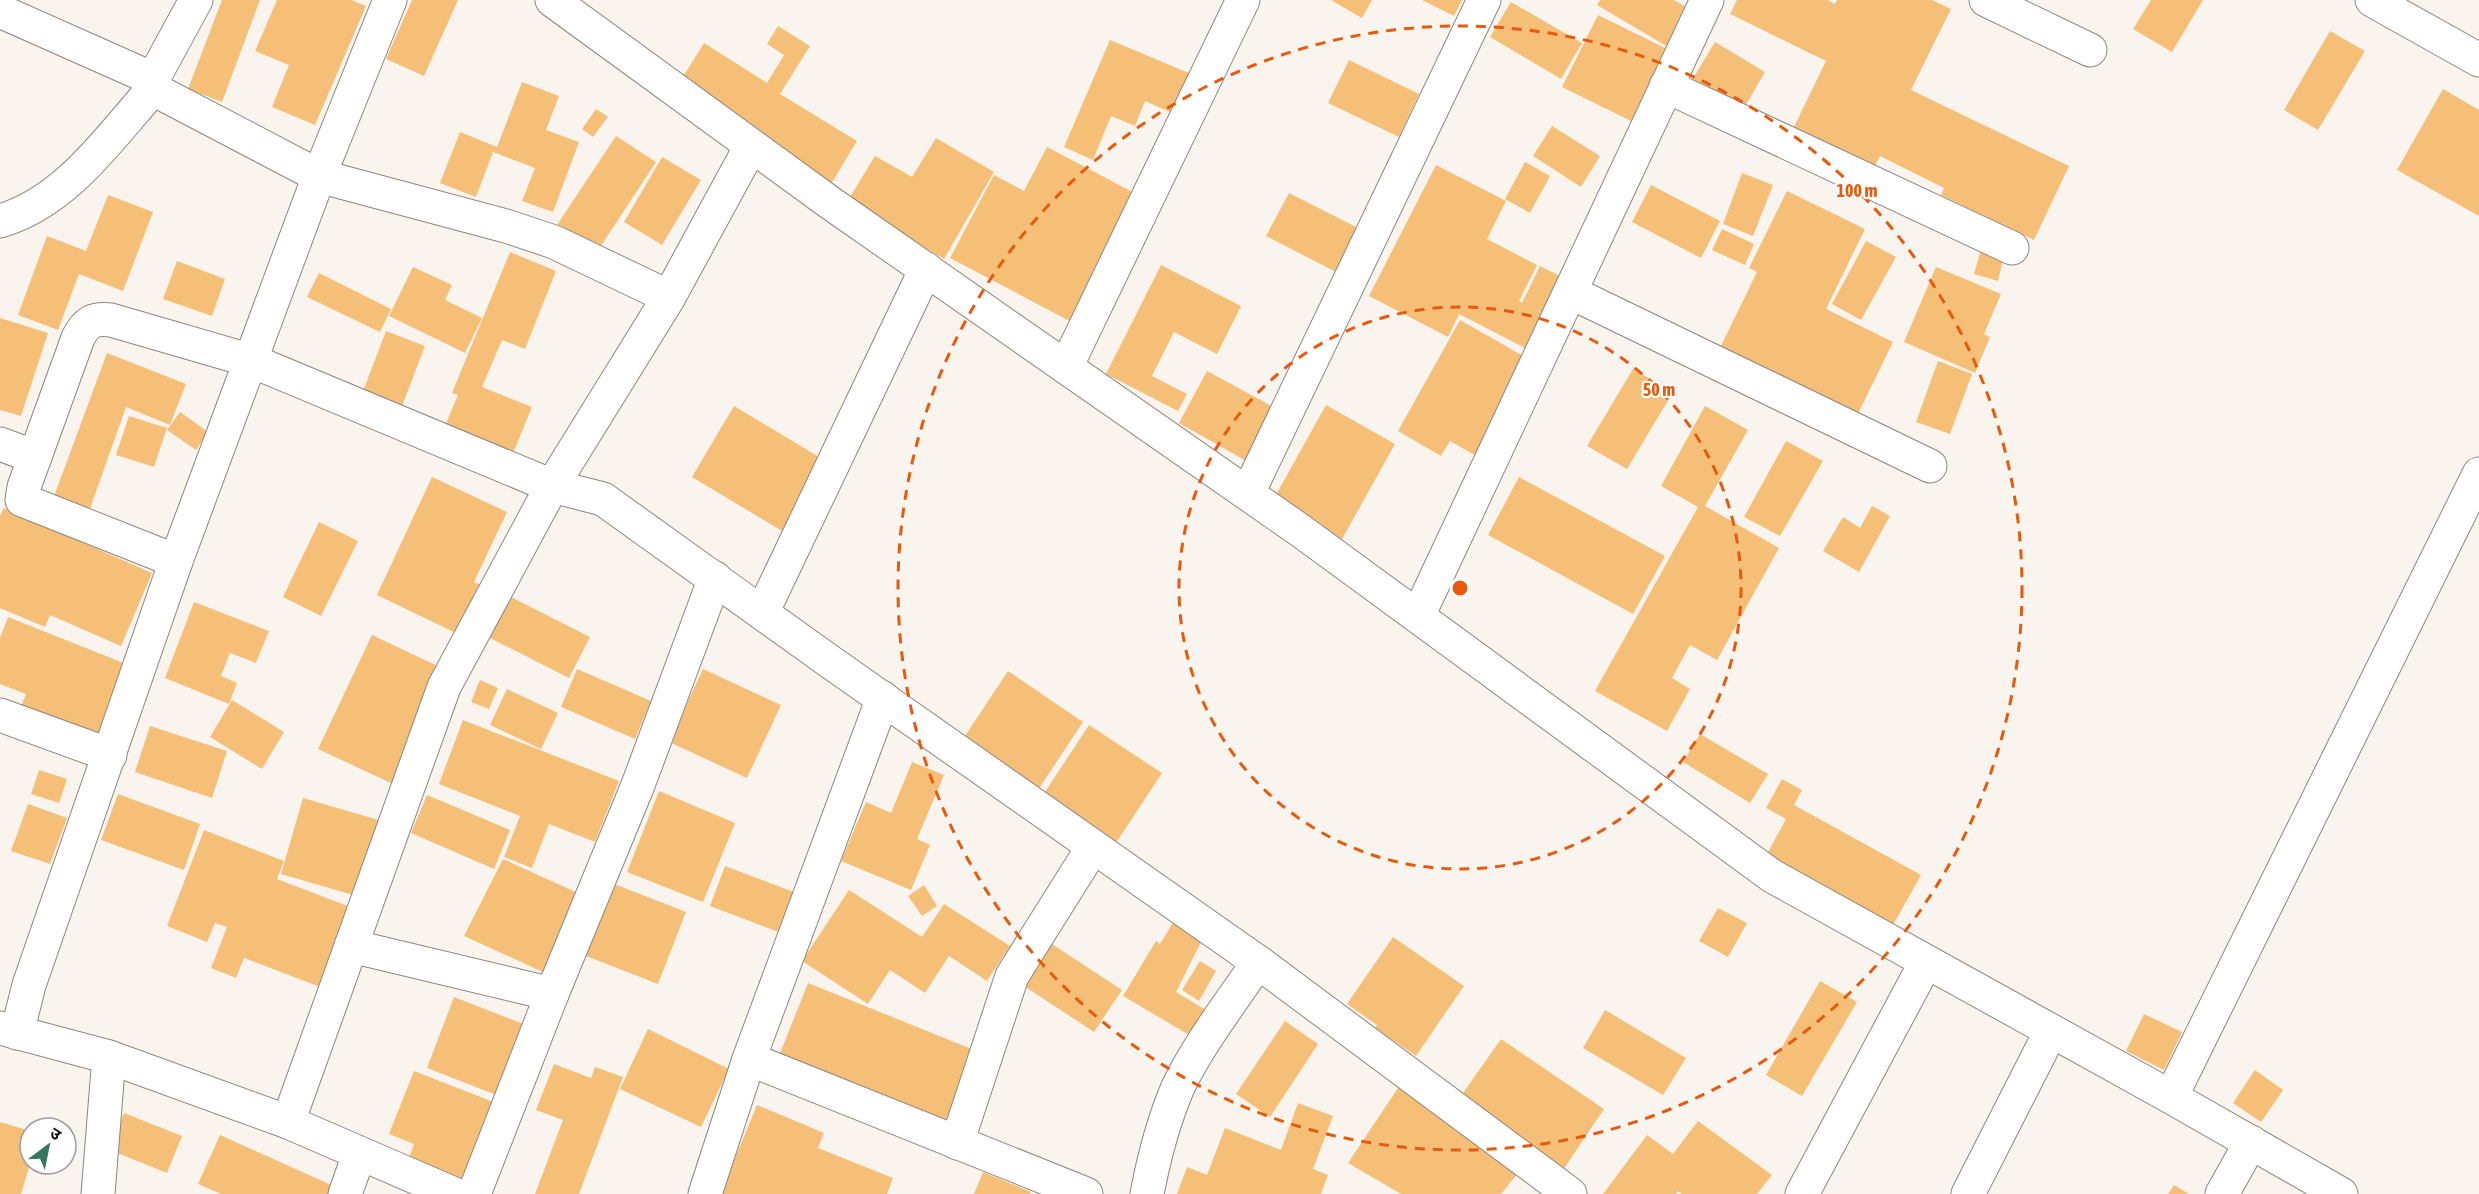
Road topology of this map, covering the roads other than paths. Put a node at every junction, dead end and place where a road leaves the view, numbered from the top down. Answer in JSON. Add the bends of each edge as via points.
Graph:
{"nodes":[{"id":1,"x":196,"y":0,"type":"edge"},
{"id":2,"x":390,"y":0,"type":"edge"},
{"id":3,"x":552,"y":0,"type":"edge"},
{"id":4,"x":1243,"y":0,"type":"edge"},
{"id":5,"x":1484,"y":0,"type":"edge"},
{"id":6,"x":1707,"y":0,"type":"edge"},
{"id":7,"x":1986,"y":0,"type":"edge"},
{"id":8,"x":2372,"y":0,"type":"edge"},
{"id":9,"x":0,"y":11,"type":"edge"},
{"id":10,"x":2090,"y":50,"type":"dead end"},
{"id":11,"x":2479,"y":60,"type":"edge"},
{"id":12,"x":153,"y":84,"type":"junction"},
{"id":13,"x":1666,"y":86,"type":"junction"},
{"id":14,"x":752,"y":146,"type":"junction"},
{"id":15,"x":319,"y":176,"type":"junction"},
{"id":16,"x":0,"y":221,"type":"edge"},
{"id":17,"x":2012,"y":248,"type":"dead end"},
{"id":18,"x":926,"y":269,"type":"junction"},
{"id":19,"x":1570,"y":292,"type":"junction"},
{"id":20,"x":669,"y":297,"type":"junction"},
{"id":21,"x":252,"y":361,"type":"junction"},
{"id":22,"x":1066,"y":368,"type":"junction"},
{"id":23,"x":0,"y":444,"type":"edge"},
{"id":24,"x":35,"y":457,"type":"junction"},
{"id":25,"x":1930,"y":466,"type":"dead end"},
{"id":26,"x":2479,"y":474,"type":"edge"},
{"id":27,"x":552,"y":486,"type":"junction"},
{"id":28,"x":1248,"y":494,"type":"junction"},
{"id":29,"x":176,"y":561,"type":"junction"},
{"id":30,"x":715,"y":579,"type":"junction"},
{"id":31,"x":762,"y":613,"type":"junction"},
{"id":32,"x":1418,"y":616,"type":"junction"},
{"id":33,"x":883,"y":698,"type":"junction"},
{"id":34,"x":0,"y":715,"type":"edge"},
{"id":35,"x":110,"y":755,"type":"junction"},
{"id":36,"x":1093,"y":847,"type":"junction"},
{"id":37,"x":351,"y":946,"type":"junction"},
{"id":38,"x":1258,"y":962,"type":"junction"},
{"id":39,"x":1926,"y":962,"type":"junction"},
{"id":40,"x":552,"y":994,"type":"junction"},
{"id":41,"x":9,"y":1030,"type":"edge"},
{"id":42,"x":2051,"y":1031,"type":"junction"},
{"id":43,"x":109,"y":1057,"type":"junction"},
{"id":44,"x":749,"y":1059,"type":"junction"},
{"id":45,"x":2171,"y":1097,"type":"junction"},
{"id":46,"x":288,"y":1122,"type":"junction"},
{"id":47,"x":2251,"y":1142,"type":"junction"},
{"id":48,"x":957,"y":1143,"type":"junction"},
{"id":49,"x":359,"y":1155,"type":"junction"},
{"id":50,"x":98,"y":1194,"type":"edge"},
{"id":51,"x":345,"y":1194,"type":"edge"},
{"id":52,"x":454,"y":1194,"type":"edge"},
{"id":53,"x":474,"y":1194,"type":"edge"},
{"id":54,"x":705,"y":1194,"type":"edge"},
{"id":55,"x":1086,"y":1194,"type":"edge"},
{"id":56,"x":1147,"y":1194,"type":"edge"},
{"id":57,"x":1570,"y":1194,"type":"edge"},
{"id":58,"x":1802,"y":1194,"type":"edge"},
{"id":59,"x":1968,"y":1194,"type":"edge"},
{"id":60,"x":2222,"y":1194,"type":"edge"},
{"id":61,"x":2341,"y":1194,"type":"edge"}],
"edges":[{"from":1,"to":12,"type":"street"},
{"from":2,"to":15,"type":"street"},
{"from":3,"to":14,"type":"street"},
{"from":4,"to":22,"type":"street"},
{"from":5,"to":28,"type":"street"},
{"from":6,"to":13,"type":"street"},
{"from":7,"to":10,"type":"street"},
{"from":8,"to":11,"type":"street"},
{"from":9,"to":12,"type":"street"},
{"from":12,"to":15,"type":"street"},
{"from":12,"to":16,"type":"street","via":[[74,177],[43,201]]},
{"from":13,"to":17,"type":"street"},
{"from":13,"to":19,"type":"street"},
{"from":14,"to":18,"type":"street"},
{"from":14,"to":20,"type":"street"},
{"from":15,"to":20,"type":"street","via":[[535,236]]},
{"from":15,"to":21,"type":"street"},
{"from":18,"to":22,"type":"street"},
{"from":18,"to":31,"type":"street"},
{"from":19,"to":25,"type":"street"},
{"from":19,"to":32,"type":"street"},
{"from":20,"to":27,"type":"street"},
{"from":21,"to":24,"type":"street","via":[[111,320],[92,320],[85,324],[78,338]]},
{"from":21,"to":27,"type":"street"},
{"from":21,"to":29,"type":"street"},
{"from":22,"to":28,"type":"street"},
{"from":23,"to":24,"type":"street"},
{"from":24,"to":29,"type":"street","via":[[22,500]]},
{"from":26,"to":45,"type":"street"},
{"from":27,"to":30,"type":"street","via":[[603,499]]},
{"from":27,"to":37,"type":"street","via":[[444,687]]},
{"from":28,"to":32,"type":"street"},
{"from":29,"to":35,"type":"street"},
{"from":30,"to":31,"type":"street"},
{"from":30,"to":40,"type":"street","via":[[638,785]]},
{"from":31,"to":33,"type":"street"},
{"from":32,"to":39,"type":"street","via":[[1772,876]]},
{"from":33,"to":36,"type":"street"},
{"from":33,"to":44,"type":"street"},
{"from":34,"to":35,"type":"street"},
{"from":35,"to":41,"type":"street","via":[[29,985]]},
{"from":36,"to":38,"type":"street"},
{"from":36,"to":48,"type":"street","via":[[1012,976]]},
{"from":37,"to":40,"type":"street"},
{"from":37,"to":46,"type":"street"},
{"from":38,"to":56,"type":"street","via":[[1179,1086],[1161,1130]]},
{"from":38,"to":57,"type":"street"},
{"from":39,"to":42,"type":"street"},
{"from":39,"to":58,"type":"street"},
{"from":40,"to":53,"type":"street"},
{"from":41,"to":43,"type":"street"},
{"from":42,"to":45,"type":"street"},
{"from":42,"to":59,"type":"street"},
{"from":43,"to":46,"type":"street"},
{"from":43,"to":50,"type":"street"},
{"from":44,"to":48,"type":"street"},
{"from":44,"to":54,"type":"street"},
{"from":45,"to":47,"type":"street"},
{"from":46,"to":49,"type":"street"},
{"from":47,"to":60,"type":"street"},
{"from":47,"to":61,"type":"street"},
{"from":48,"to":55,"type":"street"},
{"from":49,"to":51,"type":"street"},
{"from":49,"to":52,"type":"street"}]}
